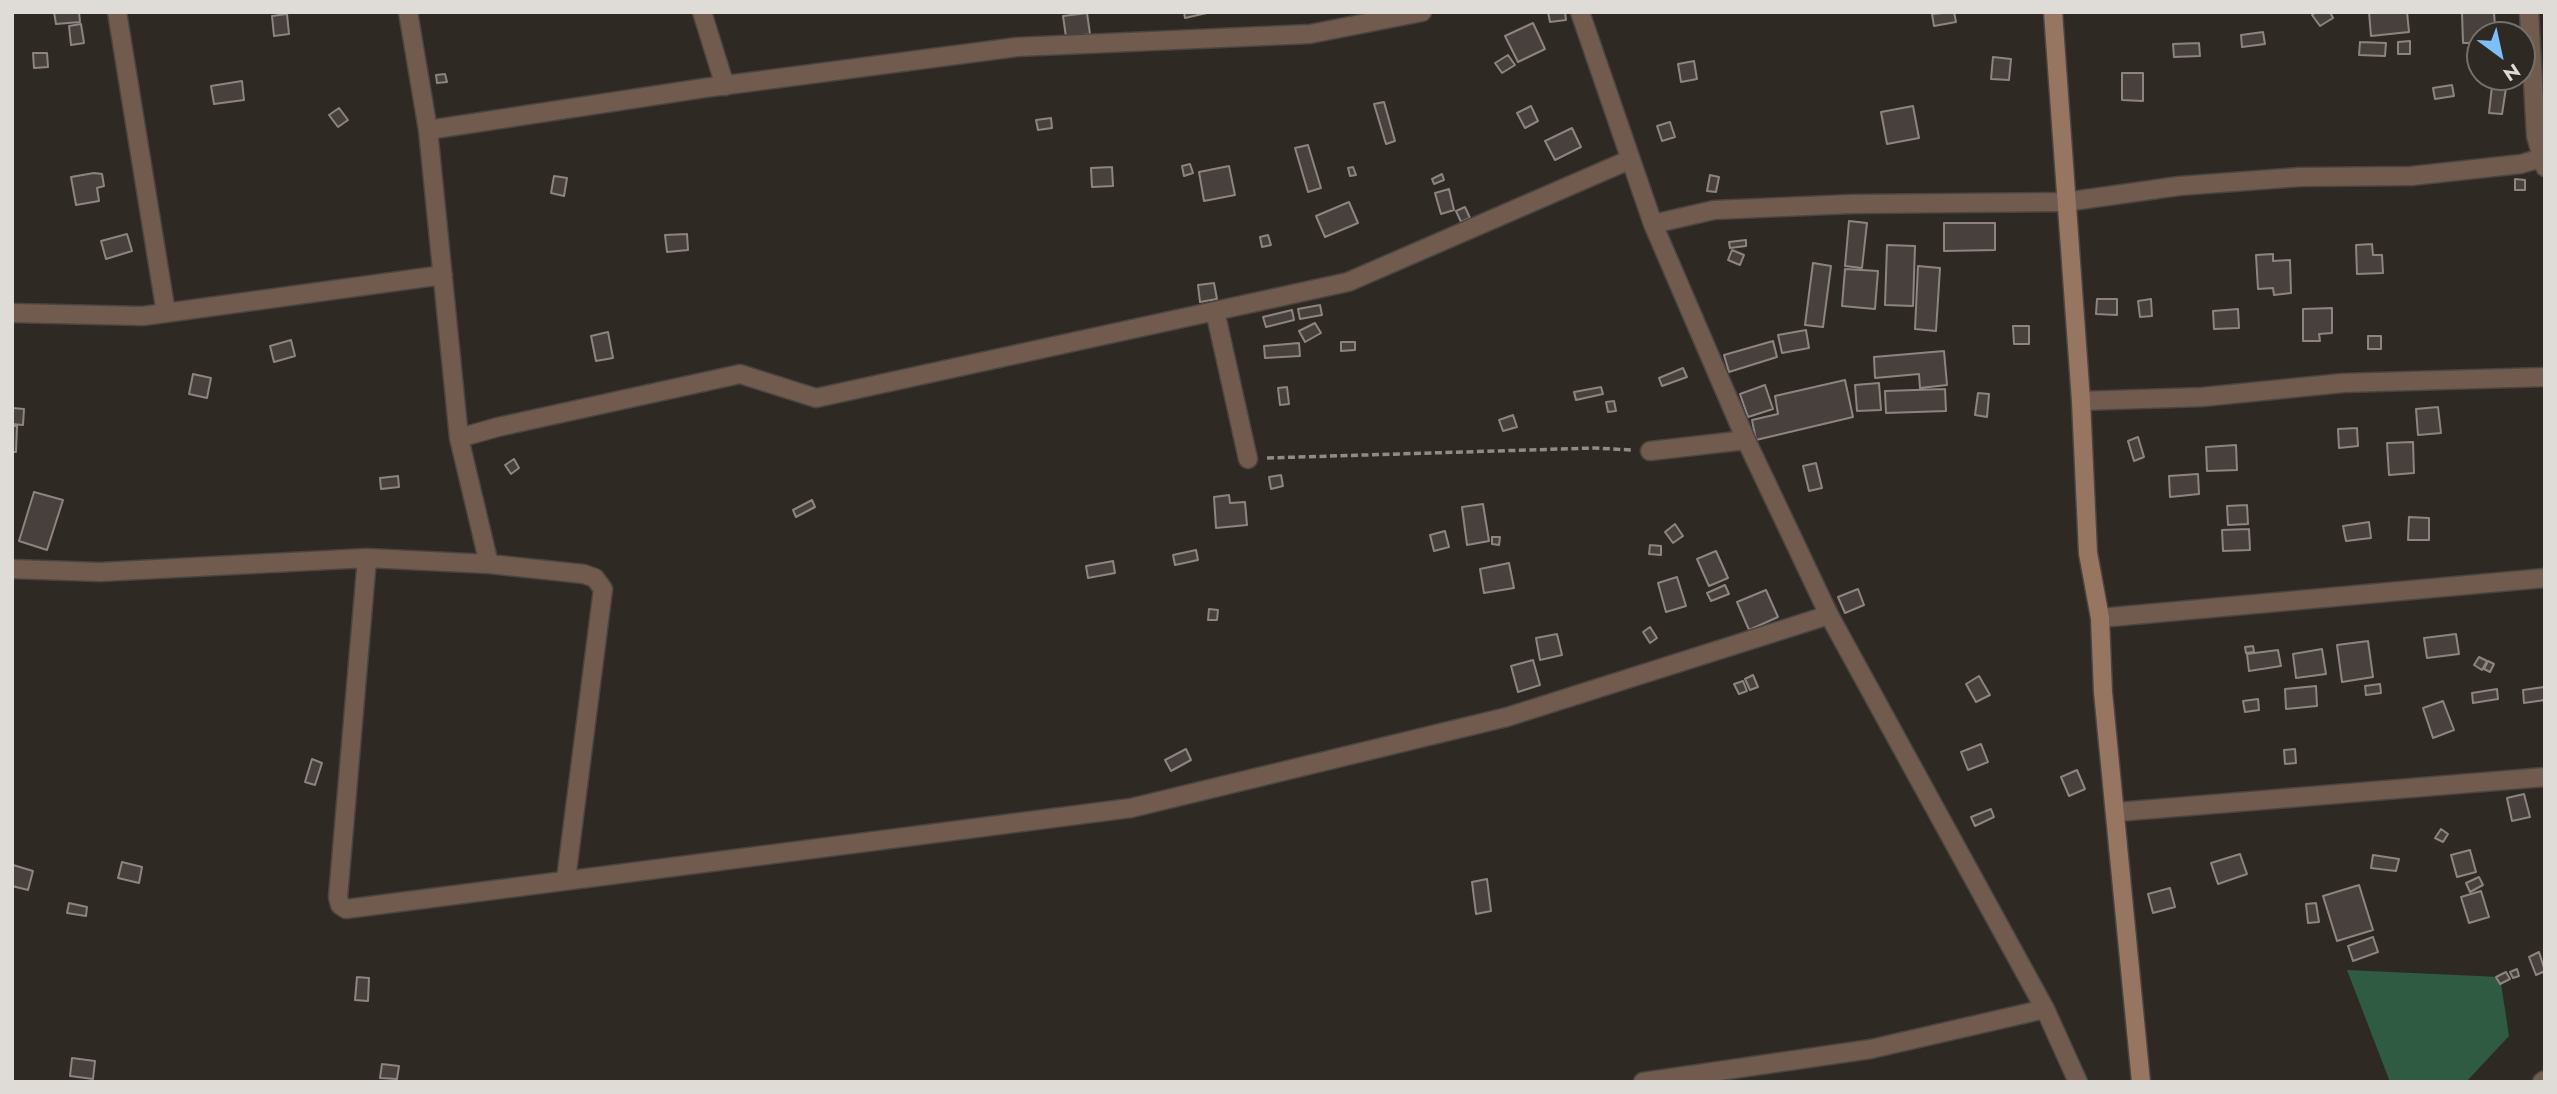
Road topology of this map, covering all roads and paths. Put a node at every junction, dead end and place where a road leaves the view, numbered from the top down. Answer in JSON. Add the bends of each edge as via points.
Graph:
{"nodes":[{"id":1,"x":117,"y":12,"type":"edge"},
{"id":2,"x":408,"y":12,"type":"edge"},
{"id":3,"x":702,"y":12,"type":"edge"},
{"id":4,"x":1422,"y":12,"type":"edge"},
{"id":5,"x":2053,"y":12,"type":"edge"},
{"id":6,"x":1585,"y":13,"type":"edge"},
{"id":7,"x":2534,"y":15,"type":"edge"},
{"id":8,"x":725,"y":86,"type":"junction"},
{"id":9,"x":428,"y":130,"type":"junction"},
{"id":10,"x":1629,"y":160,"type":"junction"},
{"id":11,"x":2543,"y":162,"type":"edge"},
{"id":12,"x":2065,"y":202,"type":"junction"},
{"id":13,"x":1653,"y":224,"type":"junction"},
{"id":14,"x":443,"y":275,"type":"junction"},
{"id":15,"x":1214,"y":311,"type":"junction"},
{"id":16,"x":12,"y":313,"type":"edge"},
{"id":17,"x":166,"y":313,"type":"junction"},
{"id":18,"x":2545,"y":377,"type":"edge"},
{"id":19,"x":2081,"y":401,"type":"junction"},
{"id":20,"x":459,"y":439,"type":"junction"},
{"id":21,"x":1746,"y":440,"type":"junction"},
{"id":22,"x":1650,"y":451,"type":"joint"},
{"id":23,"x":1248,"y":459,"type":"joint"},
{"id":24,"x":366,"y":558,"type":"junction"},
{"id":25,"x":489,"y":564,"type":"junction"},
{"id":26,"x":12,"y":569,"type":"edge"},
{"id":27,"x":2545,"y":578,"type":"edge"},
{"id":28,"x":1829,"y":615,"type":"junction"},
{"id":29,"x":2100,"y":618,"type":"junction"},
{"id":30,"x":2545,"y":777,"type":"edge"},
{"id":31,"x":2117,"y":812,"type":"junction"},
{"id":32,"x":566,"y":879,"type":"junction"},
{"id":33,"x":2045,"y":1009,"type":"junction"},
{"id":34,"x":1643,"y":1082,"type":"edge"},
{"id":35,"x":2078,"y":1082,"type":"edge"},
{"id":36,"x":2141,"y":1082,"type":"edge"}],
"edges":[{"from":1,"to":17,"type":"street"},
{"from":2,"to":9,"type":"street"},
{"from":3,"to":8,"type":"street"},
{"from":4,"to":8,"type":"street","via":[[1310,34],[1017,47]]},
{"from":5,"to":12,"type":"street"},
{"from":6,"to":10,"type":"street"},
{"from":7,"to":11,"type":"street","via":[[2536,136]]},
{"from":8,"to":9,"type":"street"},
{"from":9,"to":14,"type":"street"},
{"from":10,"to":13,"type":"street"},
{"from":10,"to":15,"type":"street","via":[[1348,282]]},
{"from":11,"to":12,"type":"street","via":[[2411,176],[2300,177],[2179,186]]},
{"from":12,"to":13,"type":"street","via":[[1714,210]]},
{"from":12,"to":19,"type":"street"},
{"from":13,"to":21,"type":"street"},
{"from":14,"to":17,"type":"street"},
{"from":14,"to":20,"type":"street"},
{"from":15,"to":20,"type":"street","via":[[816,398],[740,374]]},
{"from":15,"to":23,"type":"street"},
{"from":16,"to":17,"type":"street"},
{"from":18,"to":19,"type":"street","via":[[2343,383],[2202,397]]},
{"from":19,"to":29,"type":"street","via":[[2088,553]]},
{"from":20,"to":25,"type":"street"},
{"from":21,"to":22,"type":"street"},
{"from":21,"to":28,"type":"street"},
{"from":22,"to":23,"type":"path","via":[[1594,448]]},
{"from":24,"to":25,"type":"street"},
{"from":24,"to":26,"type":"street","via":[[100,572]]},
{"from":24,"to":32,"type":"street","via":[[340,905],[345,909]]},
{"from":25,"to":32,"type":"street","via":[[584,574],[595,578],[603,589]]},
{"from":27,"to":29,"type":"street"},
{"from":28,"to":32,"type":"street","via":[[1507,717],[1131,808]]},
{"from":28,"to":33,"type":"street"},
{"from":29,"to":31,"type":"street"},
{"from":30,"to":31,"type":"street"},
{"from":31,"to":36,"type":"street"},
{"from":33,"to":34,"type":"street","via":[[1871,1049]]},
{"from":33,"to":35,"type":"street"}]}
